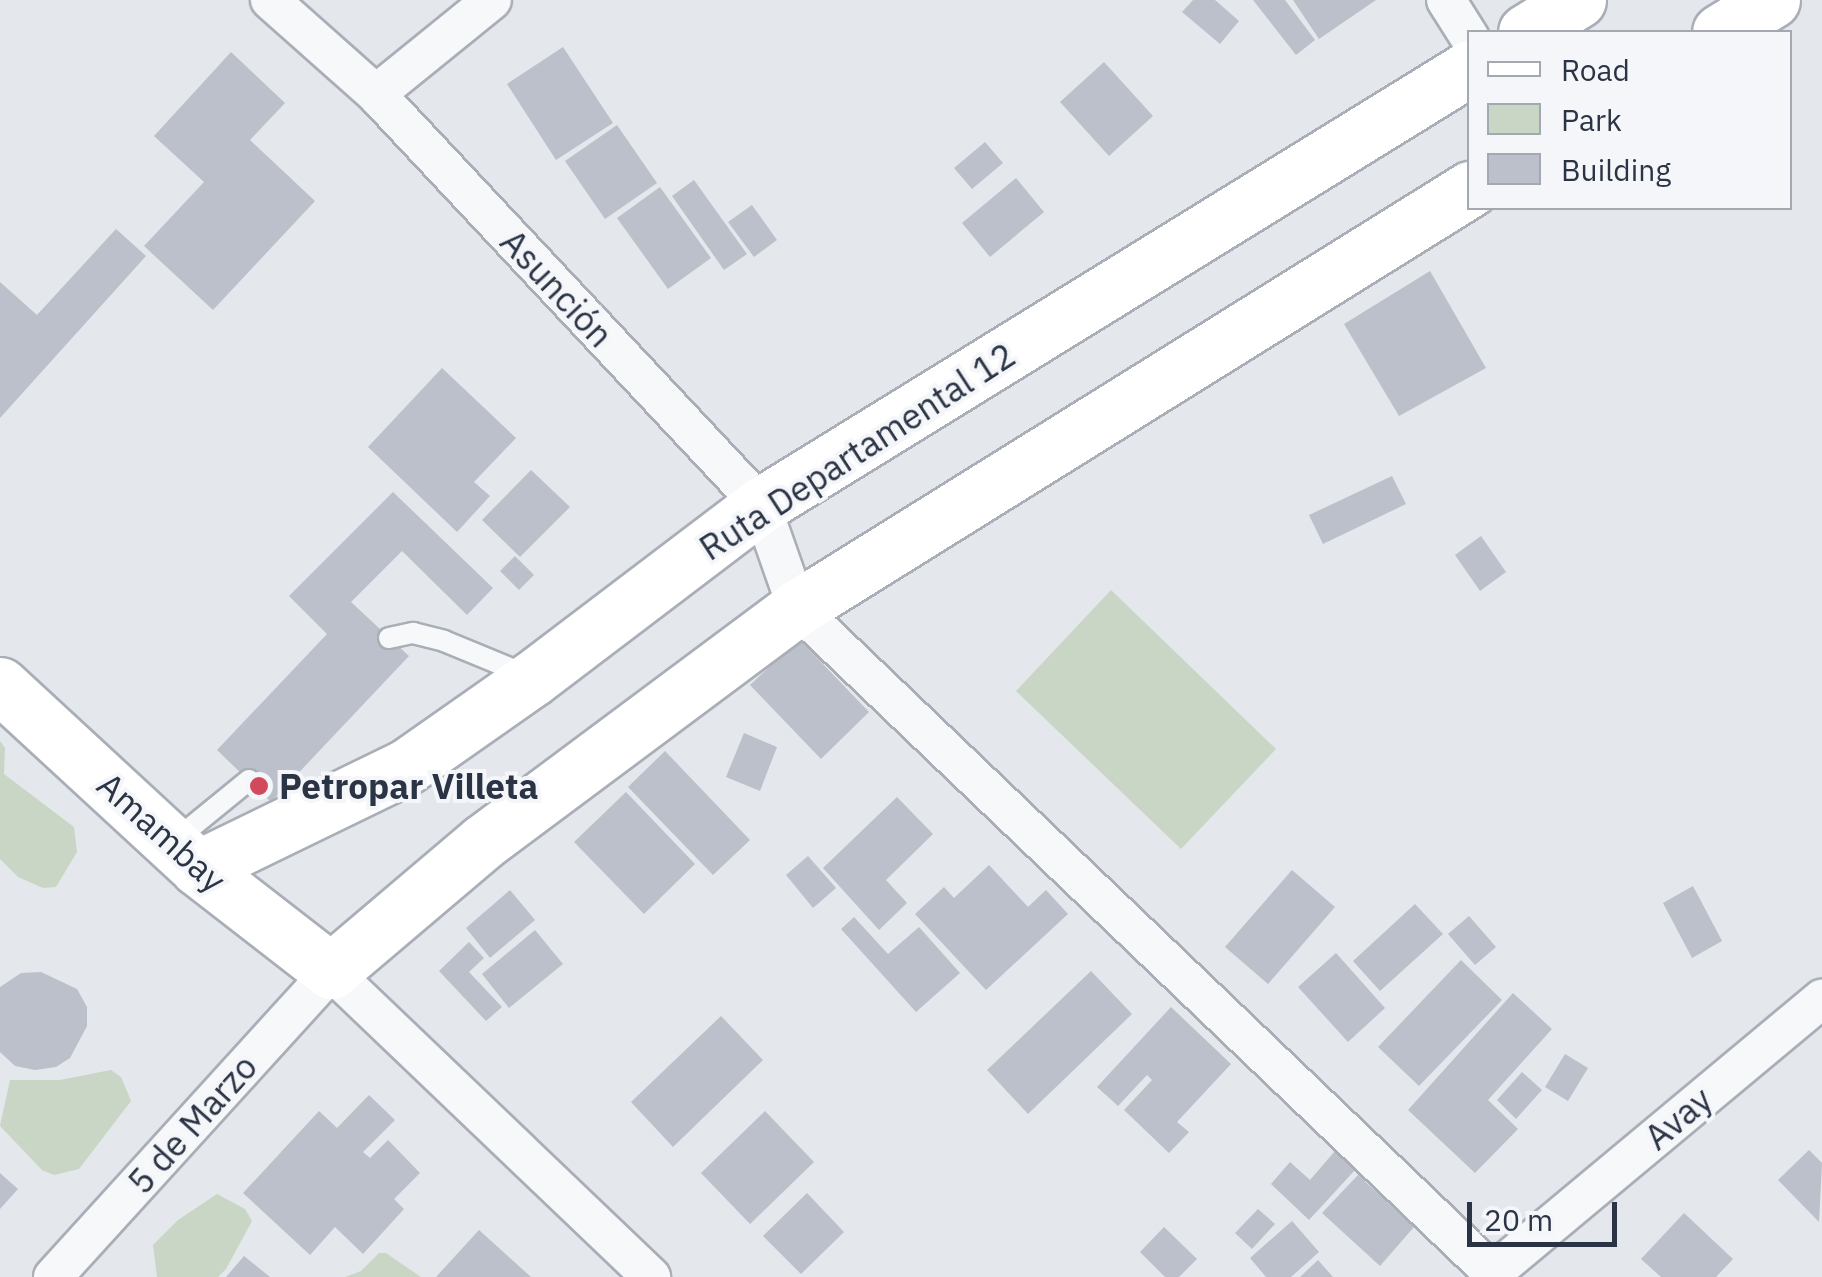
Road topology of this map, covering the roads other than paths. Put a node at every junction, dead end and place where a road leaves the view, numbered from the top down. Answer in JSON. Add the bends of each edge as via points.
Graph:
{"nodes":[{"id":1,"x":270,"y":0,"type":"edge"},
{"id":2,"x":492,"y":0,"type":"edge"},
{"id":3,"x":1446,"y":0,"type":"edge"},
{"id":4,"x":1578,"y":0,"type":"edge"},
{"id":5,"x":1772,"y":0,"type":"edge"},
{"id":6,"x":1529,"y":30,"type":"edge"},
{"id":7,"x":1723,"y":30,"type":"edge"},
{"id":8,"x":1467,"y":33,"type":"edge"},
{"id":9,"x":1467,"y":70,"type":"edge"},
{"id":10,"x":376,"y":94,"type":"junction"},
{"id":11,"x":1467,"y":191,"type":"edge"},
{"id":12,"x":761,"y":505,"type":"junction"},
{"id":13,"x":797,"y":608,"type":"junction"},
{"id":14,"x":389,"y":638,"type":"dead end"},
{"id":15,"x":533,"y":678,"type":"junction"},
{"id":16,"x":0,"y":685,"type":"edge"},
{"id":17,"x":250,"y":780,"type":"dead end"},
{"id":18,"x":185,"y":856,"type":"junction"},
{"id":19,"x":332,"y":971,"type":"junction"},
{"id":20,"x":1822,"y":998,"type":"edge"},
{"id":21,"x":1492,"y":1276,"type":"edge"},
{"id":22,"x":53,"y":1277,"type":"edge"},
{"id":23,"x":652,"y":1277,"type":"edge"}],
"edges":[{"from":1,"to":10,"type":"street","name":"Asunción"},
{"from":2,"to":10,"type":"street"},
{"from":3,"to":8,"type":"street"},
{"from":4,"to":6,"type":"main road"},
{"from":5,"to":7,"type":"main road"},
{"from":9,"to":12,"type":"main road","name":"Ruta Departamental 12"},
{"from":10,"to":12,"type":"street","name":"Asunción"},
{"from":11,"to":13,"type":"main road"},
{"from":12,"to":13,"type":"street","name":"Asunción"},
{"from":12,"to":15,"type":"main road","name":"Ruta Departamental 12"},
{"from":13,"to":19,"type":"main road","via":[[483,842]]},
{"from":13,"to":21,"type":"street"},
{"from":14,"to":15,"type":"lane","via":[[413,633],[444,640]]},
{"from":15,"to":18,"type":"main road","name":"Ruta Departamental 12","via":[[406,767]]},
{"from":16,"to":18,"type":"main road","name":"Amambay"},
{"from":17,"to":18,"type":"lane"},
{"from":18,"to":19,"type":"main road","name":"Amambay"},
{"from":19,"to":22,"type":"street","name":"5 de Marzo"},
{"from":19,"to":23,"type":"street"},
{"from":20,"to":21,"type":"street","name":"Avay"}]}
